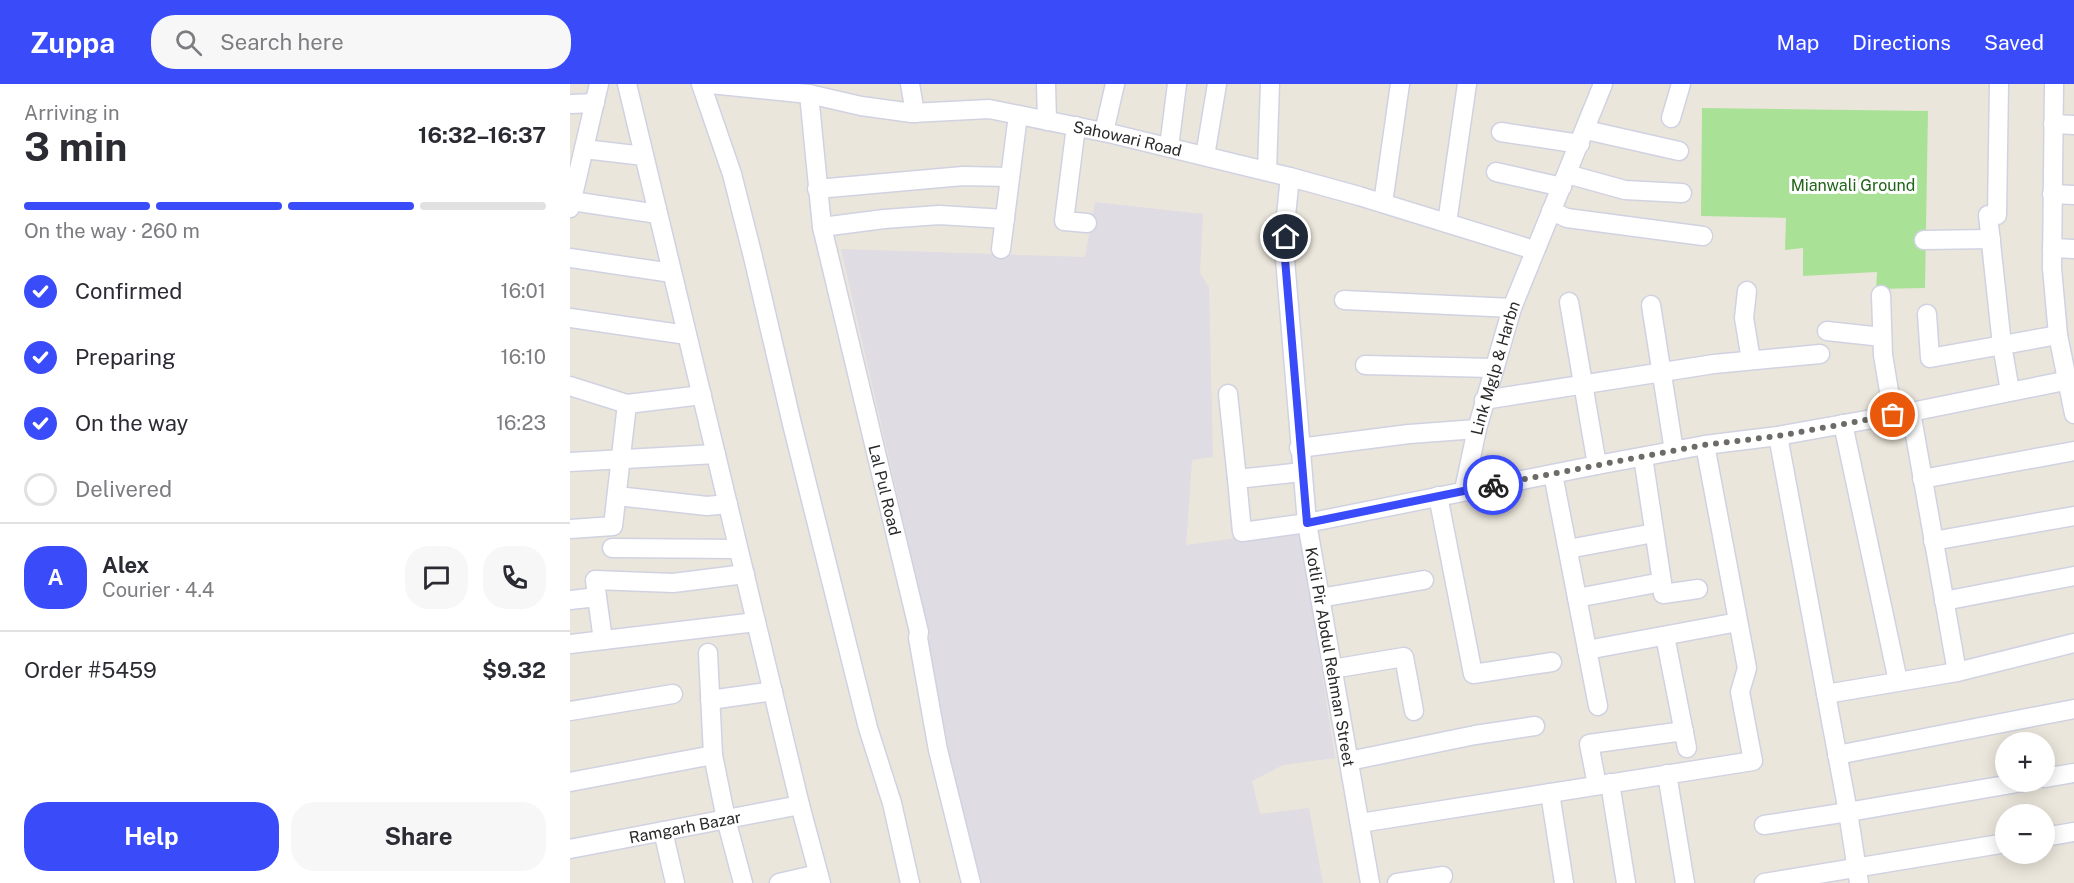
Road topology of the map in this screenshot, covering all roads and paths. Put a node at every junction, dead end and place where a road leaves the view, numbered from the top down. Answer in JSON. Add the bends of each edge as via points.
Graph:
{"nodes":[{"id":1,"x":599,"y":84,"type":"edge"},
{"id":2,"x":627,"y":84,"type":"edge"},
{"id":3,"x":701,"y":84,"type":"edge"},
{"id":4,"x":710,"y":84,"type":"edge"},
{"id":5,"x":910,"y":84,"type":"edge"},
{"id":6,"x":1046,"y":84,"type":"edge"},
{"id":7,"x":1114,"y":84,"type":"edge"},
{"id":8,"x":1177,"y":84,"type":"edge"},
{"id":9,"x":1217,"y":84,"type":"edge"},
{"id":10,"x":1270,"y":84,"type":"edge"},
{"id":11,"x":1400,"y":84,"type":"edge"},
{"id":12,"x":1467,"y":84,"type":"edge"},
{"id":13,"x":1603,"y":84,"type":"edge"},
{"id":14,"x":1680,"y":84,"type":"edge"},
{"id":15,"x":1999,"y":84,"type":"edge"},
{"id":16,"x":2054,"y":84,"type":"edge"},
{"id":17,"x":809,"y":94,"type":"junction"},
{"id":18,"x":595,"y":103,"type":"junction"},
{"id":19,"x":570,"y":104,"type":"edge"},
{"id":20,"x":915,"y":113,"type":"junction"},
{"id":21,"x":1018,"y":115,"type":"junction"},
{"id":22,"x":1671,"y":118,"type":"dead end"},
{"id":23,"x":1047,"y":121,"type":"junction"},
{"id":24,"x":2054,"y":124,"type":"junction"},
{"id":25,"x":2074,"y":125,"type":"edge"},
{"id":26,"x":1076,"y":126,"type":"junction"},
{"id":27,"x":1104,"y":132,"type":"junction"},
{"id":28,"x":1501,"y":132,"type":"dead end"},
{"id":29,"x":1583,"y":137,"type":"junction"},
{"id":30,"x":1170,"y":147,"type":"junction"},
{"id":31,"x":1679,"y":152,"type":"dead end"},
{"id":32,"x":644,"y":156,"type":"junction"},
{"id":33,"x":1205,"y":156,"type":"junction"},
{"id":34,"x":578,"y":157,"type":"edge"},
{"id":35,"x":1267,"y":171,"type":"junction"},
{"id":36,"x":1496,"y":172,"type":"dead end"},
{"id":37,"x":1010,"y":177,"type":"junction"},
{"id":38,"x":1290,"y":177,"type":"junction"},
{"id":39,"x":1564,"y":180,"type":"junction"},
{"id":40,"x":817,"y":189,"type":"junction"},
{"id":41,"x":1682,"y":193,"type":"dead end"},
{"id":42,"x":2052,"y":194,"type":"junction"},
{"id":43,"x":2074,"y":195,"type":"edge"},
{"id":44,"x":1383,"y":203,"type":"junction"},
{"id":45,"x":571,"y":205,"type":"edge"},
{"id":46,"x":1551,"y":211,"type":"junction"},
{"id":47,"x":658,"y":214,"type":"junction"},
{"id":48,"x":1005,"y":219,"type":"junction"},
{"id":49,"x":1087,"y":223,"type":"dead end"},
{"id":50,"x":1448,"y":223,"type":"junction"},
{"id":51,"x":822,"y":226,"type":"junction"},
{"id":52,"x":1703,"y":236,"type":"dead end"},
{"id":53,"x":1990,"y":239,"type":"junction"},
{"id":54,"x":1924,"y":240,"type":"dead end"},
{"id":55,"x":2052,"y":248,"type":"junction"},
{"id":56,"x":1001,"y":249,"type":"dead end"},
{"id":57,"x":2074,"y":249,"type":"edge"},
{"id":58,"x":1534,"y":250,"type":"junction"},
{"id":59,"x":570,"y":258,"type":"edge"},
{"id":60,"x":672,"y":273,"type":"junction"},
{"id":61,"x":1747,"y":291,"type":"dead end"},
{"id":62,"x":1881,"y":295,"type":"dead end"},
{"id":63,"x":1344,"y":300,"type":"dead end"},
{"id":64,"x":1569,"y":302,"type":"dead end"},
{"id":65,"x":1651,"y":305,"type":"dead end"},
{"id":66,"x":1512,"y":308,"type":"junction"},
{"id":67,"x":1927,"y":314,"type":"dead end"},
{"id":68,"x":570,"y":318,"type":"edge"},
{"id":69,"x":1827,"y":331,"type":"dead end"},
{"id":70,"x":687,"y":335,"type":"junction"},
{"id":71,"x":2058,"y":335,"type":"junction"},
{"id":72,"x":1882,"y":337,"type":"junction"},
{"id":73,"x":2002,"y":345,"type":"junction"},
{"id":74,"x":1820,"y":354,"type":"dead end"},
{"id":75,"x":1751,"y":360,"type":"junction"},
{"id":76,"x":1365,"y":365,"type":"dead end"},
{"id":77,"x":1493,"y":368,"type":"junction"},
{"id":78,"x":1662,"y":373,"type":"junction"},
{"id":79,"x":2070,"y":380,"type":"edge"},
{"id":80,"x":1584,"y":385,"type":"junction"},
{"id":81,"x":570,"y":386,"type":"edge"},
{"id":82,"x":2010,"y":390,"type":"junction"},
{"id":83,"x":1228,"y":394,"type":"dead end"},
{"id":84,"x":702,"y":395,"type":"junction"},
{"id":85,"x":1484,"y":400,"type":"junction"},
{"id":86,"x":627,"y":404,"type":"junction"},
{"id":87,"x":1902,"y":413,"type":"junction"},
{"id":88,"x":2074,"y":414,"type":"edge"},
{"id":89,"x":1843,"y":424,"type":"junction"},
{"id":90,"x":1477,"y":429,"type":"junction"},
{"id":91,"x":1778,"y":436,"type":"junction"},
{"id":92,"x":1704,"y":445,"type":"junction"},
{"id":93,"x":1299,"y":448,"type":"junction"},
{"id":94,"x":1674,"y":451,"type":"junction"},
{"id":95,"x":2074,"y":451,"type":"edge"},
{"id":96,"x":716,"y":454,"type":"junction"},
{"id":97,"x":1643,"y":457,"type":"junction"},
{"id":98,"x":621,"y":459,"type":"junction"},
{"id":99,"x":570,"y":462,"type":"edge"},
{"id":100,"x":1597,"y":465,"type":"junction"},
{"id":101,"x":1302,"y":472,"type":"junction"},
{"id":102,"x":1553,"y":474,"type":"junction"},
{"id":103,"x":1237,"y":479,"type":"junction"},
{"id":104,"x":1922,"y":479,"type":"junction"},
{"id":105,"x":1464,"y":490,"type":"junction"},
{"id":106,"x":617,"y":496,"type":"junction"},
{"id":107,"x":1438,"y":496,"type":"junction"},
{"id":108,"x":728,"y":504,"type":"junction"},
{"id":109,"x":2074,"y":516,"type":"edge"},
{"id":110,"x":1307,"y":523,"type":"junction"},
{"id":111,"x":570,"y":529,"type":"edge"},
{"id":112,"x":1654,"y":533,"type":"junction"},
{"id":113,"x":1933,"y":541,"type":"junction"},
{"id":114,"x":612,"y":548,"type":"dead end"},
{"id":115,"x":738,"y":549,"type":"junction"},
{"id":116,"x":1568,"y":549,"type":"junction"},
{"id":117,"x":745,"y":574,"type":"junction"},
{"id":118,"x":2074,"y":576,"type":"edge"},
{"id":119,"x":1424,"y":580,"type":"dead end"},
{"id":120,"x":1662,"y":582,"type":"junction"},
{"id":121,"x":1698,"y":589,"type":"dead end"},
{"id":122,"x":597,"y":597,"type":"junction"},
{"id":123,"x":1320,"y":598,"type":"junction"},
{"id":124,"x":1577,"y":598,"type":"junction"},
{"id":125,"x":570,"y":600,"type":"edge"},
{"id":126,"x":1944,"y":601,"type":"junction"},
{"id":127,"x":756,"y":621,"type":"junction"},
{"id":128,"x":1738,"y":622,"type":"junction"},
{"id":129,"x":1665,"y":636,"type":"junction"},
{"id":130,"x":603,"y":640,"type":"junction"},
{"id":131,"x":2074,"y":643,"type":"edge"},
{"id":132,"x":570,"y":644,"type":"edge"},
{"id":133,"x":1587,"y":650,"type":"junction"},
{"id":134,"x":708,"y":652,"type":"dead end"},
{"id":135,"x":1552,"y":662,"type":"dead end"},
{"id":136,"x":1332,"y":669,"type":"junction"},
{"id":137,"x":1957,"y":672,"type":"junction"},
{"id":138,"x":1898,"y":681,"type":"junction"},
{"id":139,"x":773,"y":691,"type":"junction"},
{"id":140,"x":673,"y":694,"type":"dead end"},
{"id":141,"x":1826,"y":694,"type":"junction"},
{"id":142,"x":710,"y":700,"type":"junction"},
{"id":143,"x":1598,"y":706,"type":"dead end"},
{"id":144,"x":2074,"y":709,"type":"edge"},
{"id":145,"x":570,"y":711,"type":"edge"},
{"id":146,"x":1414,"y":711,"type":"dead end"},
{"id":147,"x":1535,"y":726,"type":"dead end"},
{"id":148,"x":713,"y":755,"type":"junction"},
{"id":149,"x":1837,"y":755,"type":"junction"},
{"id":150,"x":1349,"y":761,"type":"junction"},
{"id":151,"x":2074,"y":772,"type":"edge"},
{"id":152,"x":1666,"y":774,"type":"junction"},
{"id":153,"x":2055,"y":776,"type":"edge"},
{"id":154,"x":570,"y":782,"type":"edge"},
{"id":155,"x":1603,"y":784,"type":"junction"},
{"id":156,"x":1995,"y":787,"type":"edge"},
{"id":157,"x":1550,"y":793,"type":"junction"},
{"id":158,"x":800,"y":805,"type":"junction"},
{"id":159,"x":1848,"y":812,"type":"junction"},
{"id":160,"x":726,"y":819,"type":"junction"},
{"id":161,"x":1360,"y":823,"type":"junction"},
{"id":162,"x":1764,"y":825,"type":"dead end"},
{"id":163,"x":663,"y":831,"type":"junction"},
{"id":164,"x":2074,"y":832,"type":"edge"},
{"id":165,"x":2055,"y":835,"type":"edge"},
{"id":166,"x":1995,"y":845,"type":"edge"},
{"id":167,"x":570,"y":849,"type":"edge"},
{"id":168,"x":1443,"y":876,"type":"dead end"},
{"id":169,"x":1858,"y":876,"type":"edge"},
{"id":170,"x":819,"y":878,"type":"edge"},
{"id":171,"x":675,"y":883,"type":"edge"},
{"id":172,"x":743,"y":883,"type":"edge"},
{"id":173,"x":779,"y":883,"type":"edge"},
{"id":174,"x":910,"y":883,"type":"edge"},
{"id":175,"x":971,"y":883,"type":"edge"},
{"id":176,"x":1370,"y":883,"type":"edge"},
{"id":177,"x":1397,"y":883,"type":"edge"},
{"id":178,"x":1564,"y":883,"type":"edge"},
{"id":179,"x":1626,"y":883,"type":"edge"},
{"id":180,"x":1685,"y":883,"type":"edge"},
{"id":181,"x":1764,"y":883,"type":"edge"}],
"edges":[{"from":1,"to":18,"type":"street"},
{"from":2,"to":32,"type":"street"},
{"from":3,"to":174,"type":"street","via":[[732,174]]},
{"from":4,"to":17,"type":"street","name":"Sahowari Road"},
{"from":5,"to":20,"type":"street"},
{"from":6,"to":23,"type":"street"},
{"from":7,"to":27,"type":"street"},
{"from":8,"to":30,"type":"street"},
{"from":9,"to":33,"type":"street"},
{"from":10,"to":35,"type":"street"},
{"from":11,"to":44,"type":"street"},
{"from":12,"to":50,"type":"street"},
{"from":13,"to":29,"type":"street","name":"Link Mglp & Harbn"},
{"from":14,"to":22,"type":"street"},
{"from":15,"to":53,"type":"street","via":[[1997,215],[1988,215]]},
{"from":16,"to":24,"type":"street"},
{"from":17,"to":20,"type":"street","name":"Sahowari Road"},
{"from":17,"to":40,"type":"street","name":"Lal Pul Road"},
{"from":18,"to":19,"type":"street"},
{"from":18,"to":34,"type":"street"},
{"from":20,"to":21,"type":"street","name":"Sahowari Road","via":[[989,109]]},
{"from":21,"to":23,"type":"street","name":"Sahowari Road"},
{"from":21,"to":37,"type":"street"},
{"from":23,"to":26,"type":"street","name":"Sahowari Road"},
{"from":24,"to":25,"type":"street"},
{"from":24,"to":42,"type":"street"},
{"from":26,"to":27,"type":"street","name":"Sahowari Road"},
{"from":26,"to":49,"type":"street","via":[[1064,221]]},
{"from":27,"to":30,"type":"street","name":"Sahowari Road"},
{"from":28,"to":29,"type":"street"},
{"from":29,"to":31,"type":"street"},
{"from":29,"to":39,"type":"street","name":"Link Mglp & Harbn"},
{"from":30,"to":33,"type":"street","name":"Sahowari Road"},
{"from":32,"to":34,"type":"street"},
{"from":32,"to":47,"type":"street"},
{"from":33,"to":35,"type":"street","name":"Sahowari Road"},
{"from":34,"to":45,"type":"street"},
{"from":35,"to":38,"type":"street","name":"Sahowari Road"},
{"from":36,"to":39,"type":"street"},
{"from":37,"to":40,"type":"street","via":[[963,176]]},
{"from":37,"to":48,"type":"street"},
{"from":38,"to":44,"type":"street","name":"Sahowari Road"},
{"from":38,"to":93,"type":"street","name":"Kotli Pir Abdul Rehman Street","via":[[1285,259]]},
{"from":39,"to":41,"type":"street","via":[[1625,190]]},
{"from":39,"to":46,"type":"street","name":"Link Mglp & Harbn"},
{"from":40,"to":51,"type":"street","name":"Lal Pul Road"},
{"from":42,"to":43,"type":"street"},
{"from":42,"to":55,"type":"street"},
{"from":44,"to":50,"type":"street","name":"Sahowari Road"},
{"from":45,"to":47,"type":"street"},
{"from":46,"to":52,"type":"street","via":[[1567,218]]},
{"from":46,"to":58,"type":"street","name":"Link Mglp & Harbn"},
{"from":47,"to":60,"type":"street"},
{"from":48,"to":51,"type":"street","via":[[939,215]]},
{"from":48,"to":56,"type":"street"},
{"from":50,"to":58,"type":"street","name":"Sahowari Road"},
{"from":51,"to":175,"type":"street","name":"Lal Pul Road","via":[[919,632],[938,750]]},
{"from":53,"to":54,"type":"street"},
{"from":53,"to":73,"type":"street"},
{"from":55,"to":57,"type":"street"},
{"from":55,"to":71,"type":"street"},
{"from":58,"to":66,"type":"street","name":"Link Mglp & Harbn"},
{"from":59,"to":60,"type":"street"},
{"from":60,"to":70,"type":"street"},
{"from":61,"to":75,"type":"street","via":[[1744,318]]},
{"from":62,"to":72,"type":"street"},
{"from":63,"to":66,"type":"street"},
{"from":64,"to":80,"type":"street"},
{"from":65,"to":78,"type":"street"},
{"from":66,"to":77,"type":"street","name":"Link Mglp & Harbn"},
{"from":67,"to":73,"type":"street","via":[[1930,358]]},
{"from":68,"to":70,"type":"street"},
{"from":69,"to":72,"type":"street"},
{"from":70,"to":84,"type":"street"},
{"from":71,"to":73,"type":"street"},
{"from":71,"to":79,"type":"street"},
{"from":72,"to":87,"type":"street","via":[[1883,355]]},
{"from":73,"to":82,"type":"street"},
{"from":74,"to":75,"type":"street"},
{"from":75,"to":78,"type":"street"},
{"from":76,"to":77,"type":"street"},
{"from":77,"to":85,"type":"street","name":"Link Mglp & Harbn"},
{"from":78,"to":80,"type":"street"},
{"from":78,"to":94,"type":"street"},
{"from":79,"to":82,"type":"street"},
{"from":79,"to":88,"type":"street"},
{"from":80,"to":85,"type":"street"},
{"from":80,"to":100,"type":"street"},
{"from":81,"to":86,"type":"street"},
{"from":82,"to":87,"type":"street"},
{"from":83,"to":103,"type":"street"},
{"from":84,"to":86,"type":"street"},
{"from":84,"to":96,"type":"street"},
{"from":85,"to":90,"type":"street","name":"Link Mglp & Harbn"},
{"from":86,"to":98,"type":"street"},
{"from":87,"to":89,"type":"street"},
{"from":87,"to":104,"type":"street"},
{"from":89,"to":91,"type":"street"},
{"from":89,"to":138,"type":"street"},
{"from":90,"to":93,"type":"street"},
{"from":90,"to":105,"type":"street","name":"Link Mglp & Harbn"},
{"from":91,"to":92,"type":"street"},
{"from":91,"to":141,"type":"street"},
{"from":92,"to":94,"type":"street"},
{"from":92,"to":128,"type":"street"},
{"from":93,"to":101,"type":"street","name":"Kotli Pir Abdul Rehman Street"},
{"from":94,"to":97,"type":"street"},
{"from":95,"to":104,"type":"street"},
{"from":96,"to":98,"type":"street"},
{"from":96,"to":108,"type":"street"},
{"from":97,"to":100,"type":"street"},
{"from":97,"to":112,"type":"street"},
{"from":98,"to":99,"type":"street"},
{"from":98,"to":106,"type":"street"},
{"from":100,"to":102,"type":"street"},
{"from":101,"to":103,"type":"street"},
{"from":101,"to":110,"type":"street","name":"Kotli Pir Abdul Rehman Street"},
{"from":102,"to":105,"type":"street"},
{"from":102,"to":116,"type":"street"},
{"from":103,"to":110,"type":"street","via":[[1242,532]]},
{"from":104,"to":113,"type":"street"},
{"from":105,"to":107,"type":"street"},
{"from":106,"to":108,"type":"street","via":[[707,506]]},
{"from":106,"to":111,"type":"street","via":[[613,526]]},
{"from":107,"to":110,"type":"street"},
{"from":107,"to":135,"type":"street","via":[[1473,674]]},
{"from":108,"to":115,"type":"street"},
{"from":109,"to":113,"type":"street"},
{"from":110,"to":123,"type":"street","name":"Kotli Pir Abdul Rehman Street"},
{"from":112,"to":116,"type":"street"},
{"from":112,"to":120,"type":"street"},
{"from":113,"to":126,"type":"street"},
{"from":114,"to":115,"type":"street"},
{"from":115,"to":117,"type":"street"},
{"from":116,"to":124,"type":"street"},
{"from":117,"to":122,"type":"street","via":[[674,583],[596,580]]},
{"from":117,"to":127,"type":"street"},
{"from":118,"to":126,"type":"street"},
{"from":119,"to":123,"type":"street"},
{"from":120,"to":121,"type":"street","via":[[1663,594]]},
{"from":120,"to":124,"type":"street"},
{"from":122,"to":125,"type":"street"},
{"from":122,"to":130,"type":"street"},
{"from":123,"to":136,"type":"street","name":"Kotli Pir Abdul Rehman Street"},
{"from":124,"to":133,"type":"street"},
{"from":126,"to":137,"type":"street"},
{"from":127,"to":130,"type":"street"},
{"from":127,"to":139,"type":"street"},
{"from":128,"to":129,"type":"street"},
{"from":128,"to":152,"type":"street","via":[[1747,668],[1740,692],[1753,761]]},
{"from":129,"to":133,"type":"street"},
{"from":129,"to":155,"type":"street","via":[[1685,739],[1589,744]]},
{"from":130,"to":132,"type":"street"},
{"from":131,"to":137,"type":"street"},
{"from":133,"to":143,"type":"street"},
{"from":134,"to":142,"type":"street"},
{"from":136,"to":146,"type":"street","via":[[1404,657]]},
{"from":136,"to":150,"type":"street","name":"Kotli Pir Abdul Rehman Street"},
{"from":137,"to":138,"type":"street"},
{"from":138,"to":141,"type":"street"},
{"from":139,"to":142,"type":"street"},
{"from":139,"to":158,"type":"street"},
{"from":140,"to":145,"type":"street"},
{"from":141,"to":149,"type":"street"},
{"from":142,"to":148,"type":"street"},
{"from":144,"to":149,"type":"street"},
{"from":147,"to":150,"type":"street"},
{"from":148,"to":154,"type":"street"},
{"from":148,"to":160,"type":"street"},
{"from":149,"to":159,"type":"street"},
{"from":150,"to":161,"type":"street","name":"Kotli Pir Abdul Rehman Street"},
{"from":151,"to":153,"type":"street"},
{"from":152,"to":155,"type":"street"},
{"from":152,"to":180,"type":"street"},
{"from":155,"to":157,"type":"street"},
{"from":155,"to":179,"type":"street"},
{"from":156,"to":159,"type":"street"},
{"from":157,"to":161,"type":"street"},
{"from":157,"to":178,"type":"street"},
{"from":158,"to":160,"type":"street","name":"Ramgarh Bazar"},
{"from":158,"to":170,"type":"street"},
{"from":159,"to":162,"type":"street"},
{"from":159,"to":169,"type":"street"},
{"from":160,"to":163,"type":"street","name":"Ramgarh Bazar"},
{"from":160,"to":172,"type":"street"},
{"from":161,"to":176,"type":"street","name":"Kotli Pir Abdul Rehman Street"},
{"from":163,"to":167,"type":"street","name":"Ramgarh Bazar"},
{"from":163,"to":171,"type":"street"},
{"from":164,"to":165,"type":"street"},
{"from":166,"to":169,"type":"street"},
{"from":168,"to":177,"type":"street"},
{"from":169,"to":181,"type":"street"},
{"from":170,"to":173,"type":"street"}]}
